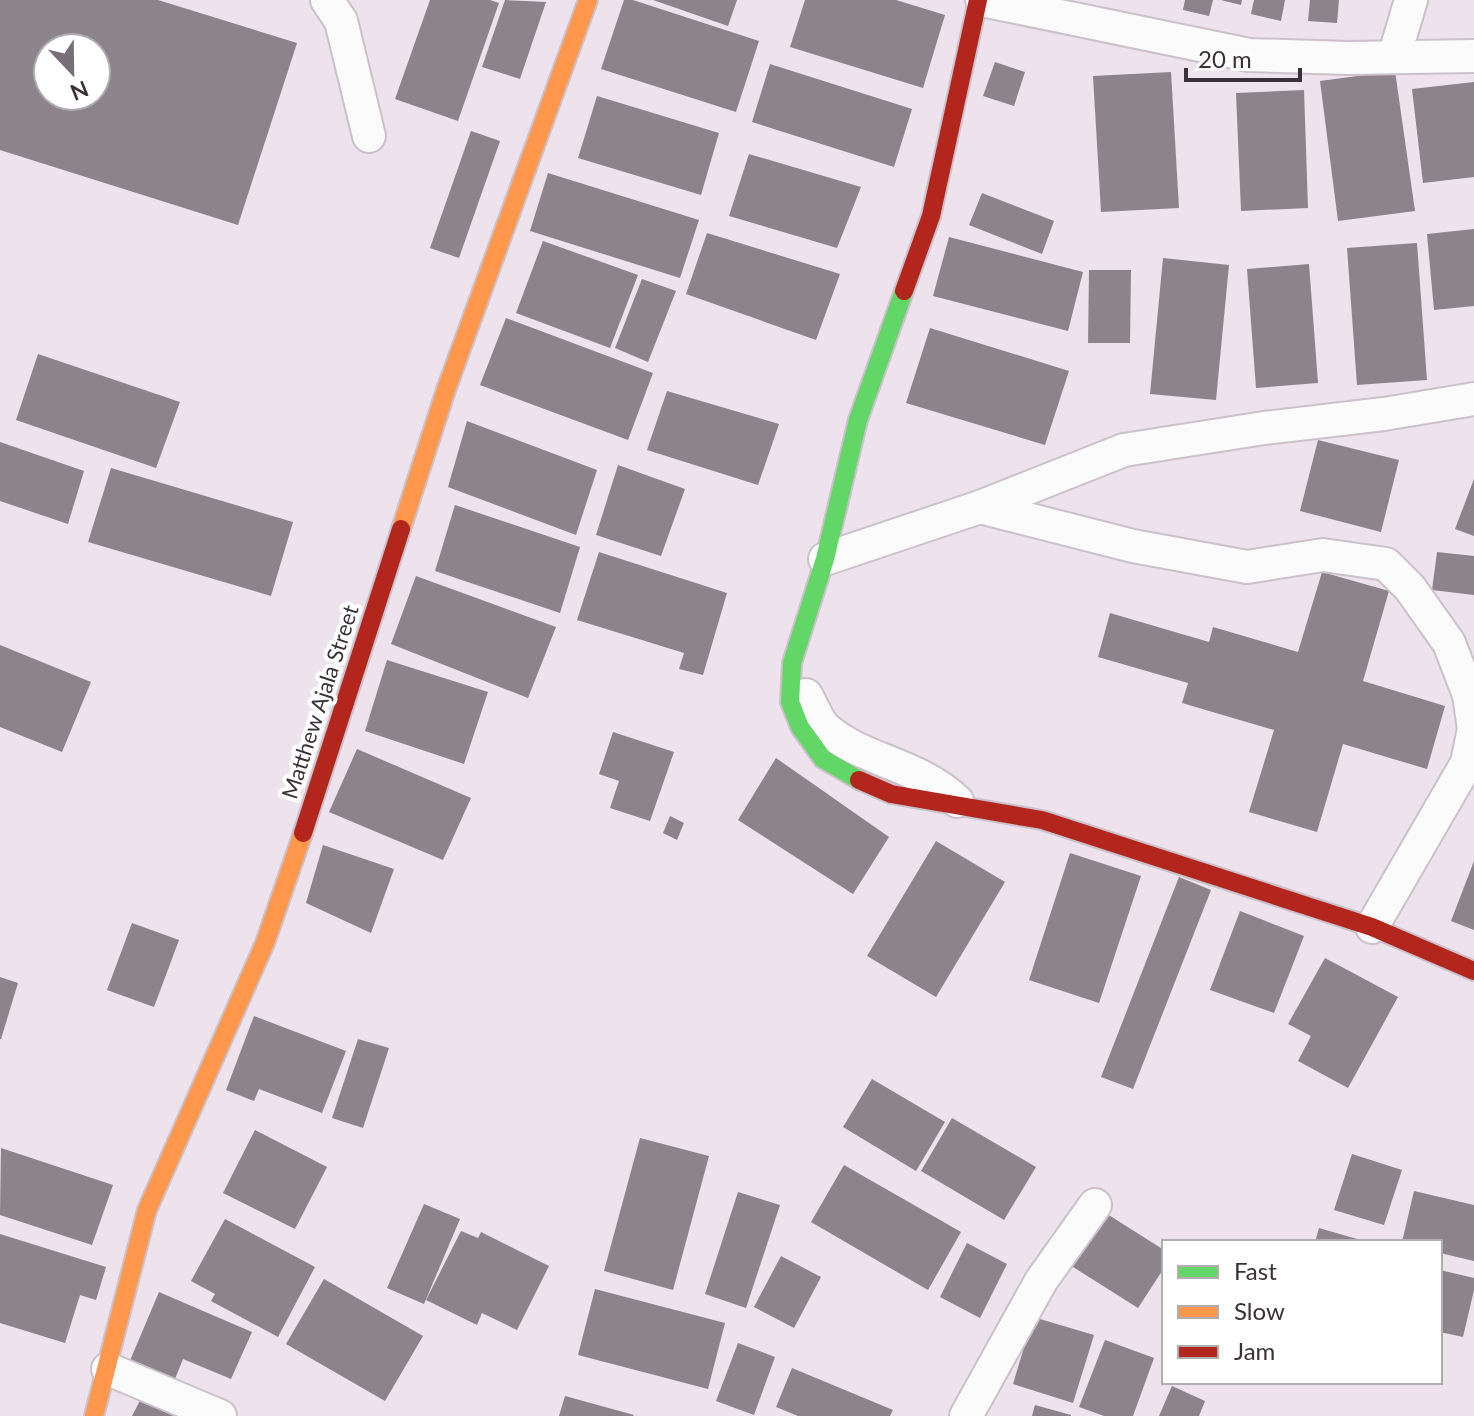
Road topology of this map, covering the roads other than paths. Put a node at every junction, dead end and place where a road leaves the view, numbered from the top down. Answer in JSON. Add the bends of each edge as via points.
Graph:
{"nodes":[{"id":1,"x":327,"y":0,"type":"edge"},
{"id":2,"x":588,"y":0,"type":"edge"},
{"id":3,"x":980,"y":0,"type":"edge"},
{"id":4,"x":1411,"y":0,"type":"edge"},
{"id":5,"x":1474,"y":56,"type":"edge"},
{"id":6,"x":1394,"y":57,"type":"junction"},
{"id":7,"x":369,"y":136,"type":"dead end"},
{"id":8,"x":1474,"y":399,"type":"edge"},
{"id":9,"x":980,"y":507,"type":"junction"},
{"id":10,"x":825,"y":559,"type":"junction"},
{"id":11,"x":792,"y":663,"type":"joint"},
{"id":12,"x":963,"y":807,"type":"joint"},
{"id":13,"x":1372,"y":927,"type":"junction"},
{"id":14,"x":1474,"y":971,"type":"edge"},
{"id":15,"x":1095,"y":1205,"type":"dead end"},
{"id":16,"x":108,"y":1369,"type":"junction"},
{"id":17,"x":94,"y":1416,"type":"edge"},
{"id":18,"x":220,"y":1416,"type":"edge"},
{"id":19,"x":966,"y":1416,"type":"edge"}],
"edges":[{"from":1,"to":7,"type":"street","via":[[341,21]]},
{"from":2,"to":16,"type":"street","name":"Matthew Ajala Street","via":[[446,390],[265,943],[147,1210]]},
{"from":3,"to":6,"type":"street","via":[[1249,55]]},
{"from":3,"to":10,"type":"street","via":[[931,216],[858,420]]},
{"from":4,"to":6,"type":"street"},
{"from":5,"to":6,"type":"street"},
{"from":8,"to":9,"type":"street","via":[[1124,450]]},
{"from":9,"to":10,"type":"street"},
{"from":9,"to":13,"type":"street","via":[[1133,546],[1247,567],[1323,555],[1386,564],[1410,588],[1449,643],[1469,695],[1474,729],[1467,763]]},
{"from":10,"to":11,"type":"street"},
{"from":11,"to":12,"type":"street","via":[[823,727],[943,788]]},
{"from":12,"to":13,"type":"street","via":[[1042,820]]},
{"from":13,"to":14,"type":"street"},
{"from":15,"to":19,"type":"street","via":[[1041,1281]]},
{"from":16,"to":17,"type":"street","name":"Matthew Ajala Street"},
{"from":16,"to":18,"type":"street"}]}
